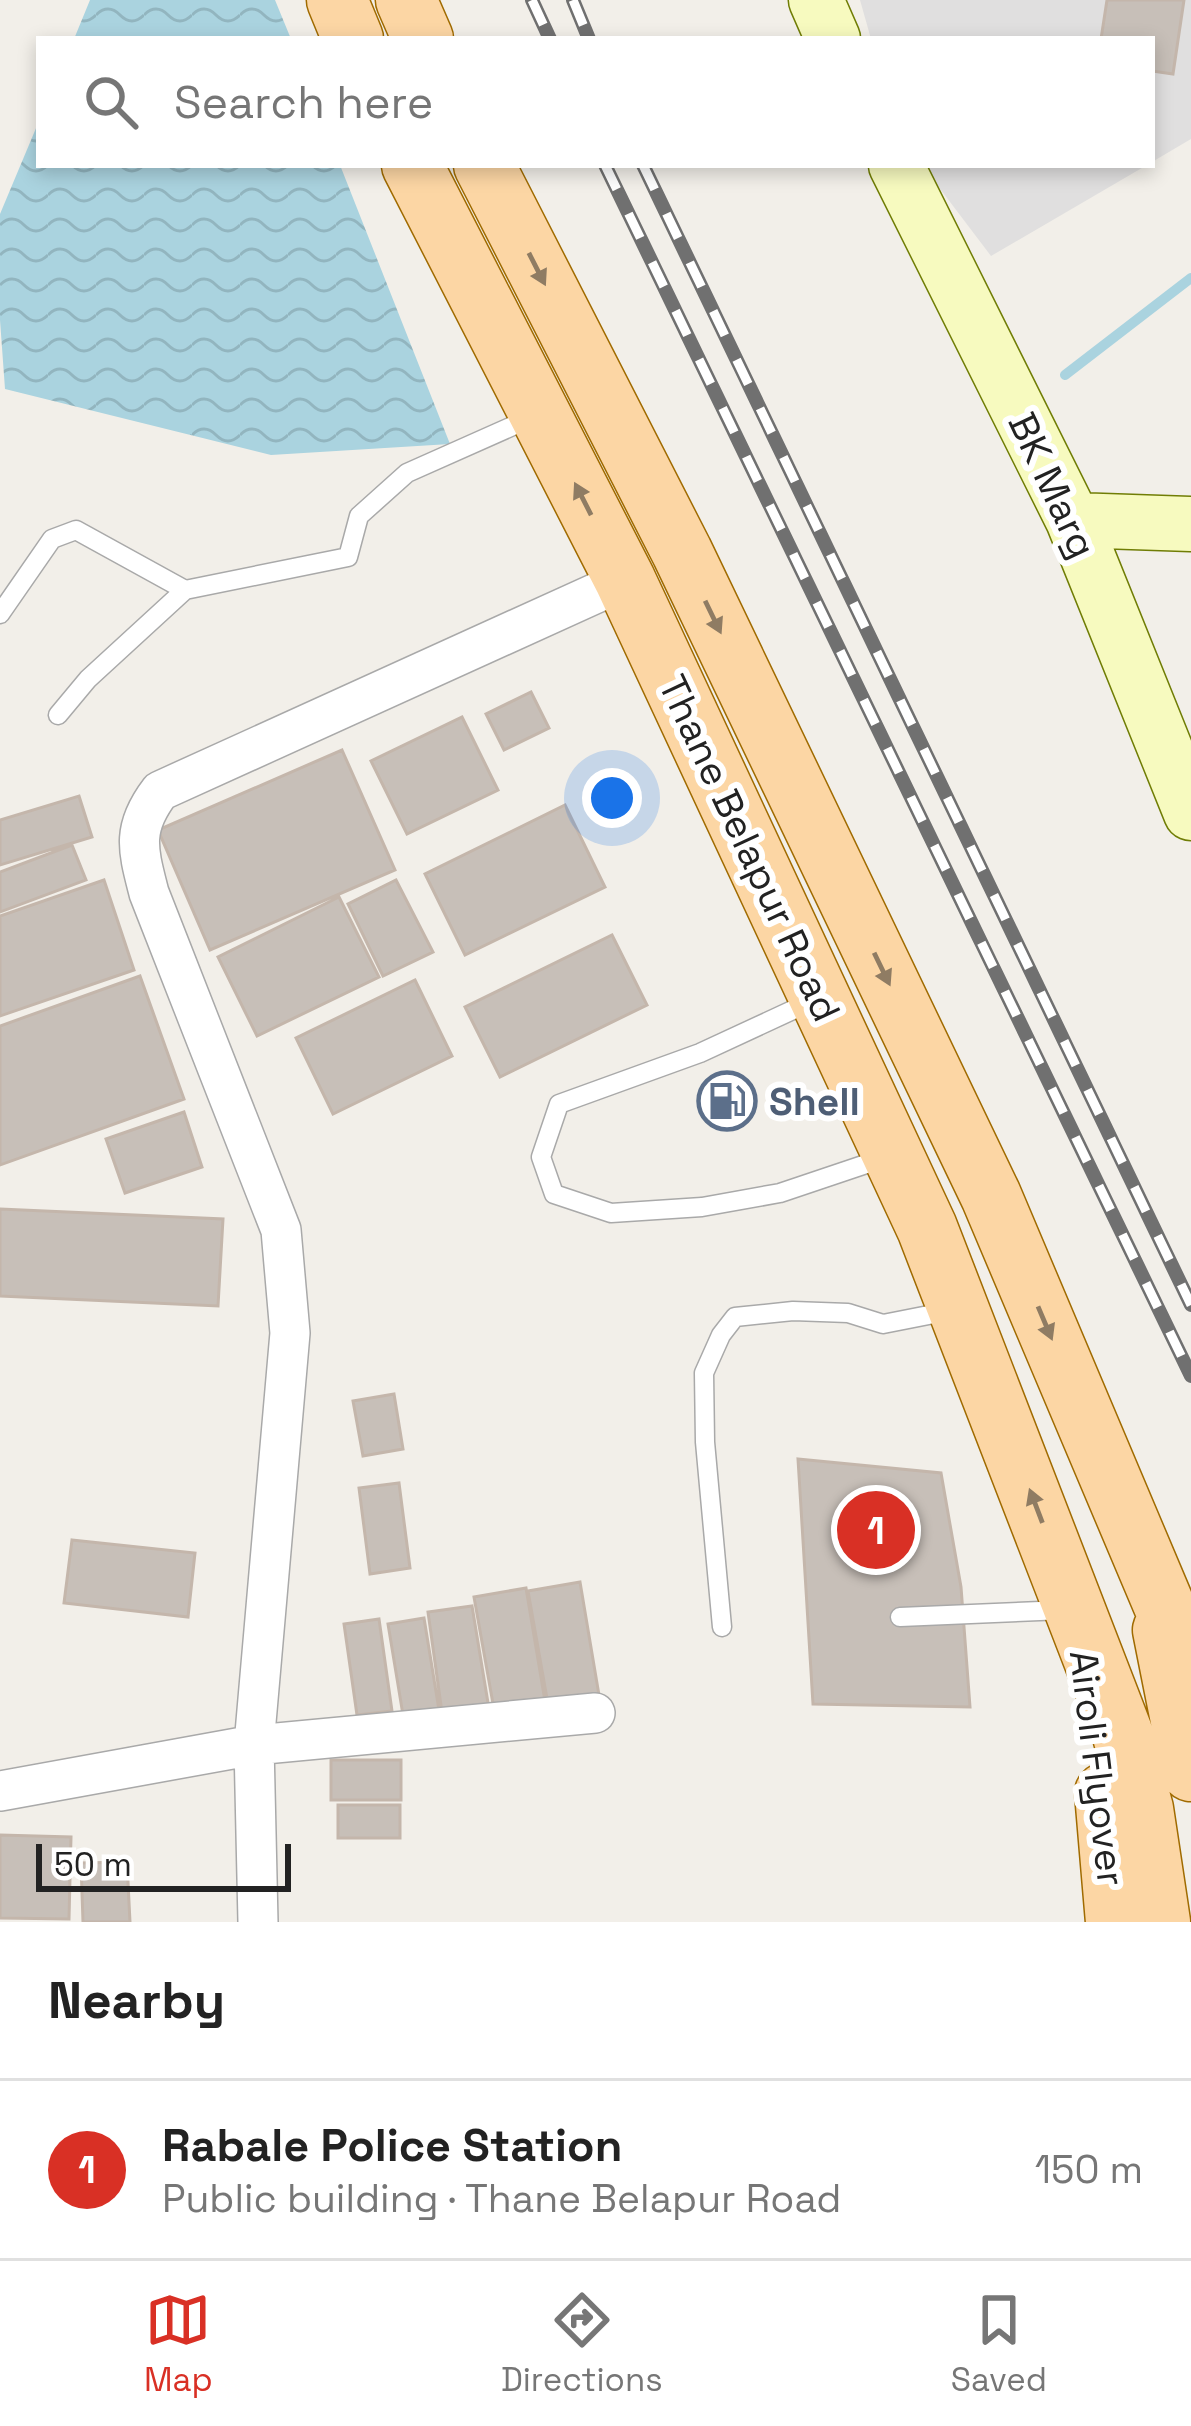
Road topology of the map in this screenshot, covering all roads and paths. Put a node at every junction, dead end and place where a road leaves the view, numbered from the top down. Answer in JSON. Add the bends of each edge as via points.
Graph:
{"nodes":[{"id":1,"x":337,"y":0,"type":"edge"},
{"id":2,"x":406,"y":0,"type":"edge"},
{"id":3,"x":816,"y":0,"type":"edge"},
{"id":4,"x":352,"y":36,"type":"edge"},
{"id":5,"x":422,"y":36,"type":"edge"},
{"id":6,"x":832,"y":36,"type":"edge"},
{"id":7,"x":414,"y":168,"type":"edge"},
{"id":8,"x":486,"y":168,"type":"edge"},
{"id":9,"x":897,"y":168,"type":"edge"},
{"id":10,"x":539,"y":414,"type":"junction"},
{"id":11,"x":1073,"y":520,"type":"junction"},
{"id":12,"x":1191,"y":524,"type":"edge"},
{"id":13,"x":625,"y":580,"type":"junction"},
{"id":14,"x":185,"y":590,"type":"junction"},
{"id":15,"x":0,"y":614,"type":"edge"},
{"id":16,"x":58,"y":715,"type":"dead end"},
{"id":17,"x":1191,"y":813,"type":"edge"},
{"id":18,"x":819,"y":998,"type":"junction"},
{"id":19,"x":892,"y":1155,"type":"junction"},
{"id":20,"x":959,"y":1309,"type":"junction"},
{"id":21,"x":1154,"y":1588,"type":"junction"},
{"id":22,"x":1076,"y":1612,"type":"junction"},
{"id":23,"x":900,"y":1617,"type":"dead end"},
{"id":24,"x":722,"y":1627,"type":"dead end"},
{"id":25,"x":1191,"y":1670,"type":"edge"},
{"id":26,"x":595,"y":1713,"type":"dead end"},
{"id":27,"x":254,"y":1745,"type":"junction"},
{"id":28,"x":1191,"y":1771,"type":"edge"},
{"id":29,"x":0,"y":1791,"type":"edge"},
{"id":30,"x":1115,"y":1901,"type":"edge"},
{"id":31,"x":258,"y":1922,"type":"edge"},
{"id":32,"x":1160,"y":1922,"type":"edge"}],
"edges":[{"from":1,"to":4,"type":"main road"},
{"from":2,"to":5,"type":"main road"},
{"from":3,"to":6,"type":"street"},
{"from":7,"to":10,"type":"main road","name":"Thane Belapur Road"},
{"from":8,"to":21,"type":"main road","name":"Thane Belapur Road","one_way":true,"via":[[692,574],[991,1196]]},
{"from":9,"to":11,"type":"street","name":"BK Marg"},
{"from":13,"to":10,"type":"main road","name":"Thane Belapur Road","one_way":true},
{"from":10,"to":14,"type":"lane","via":[[407,473],[359,516],[348,557]]},
{"from":11,"to":12,"type":"street"},
{"from":11,"to":17,"type":"street","name":"BK Marg"},
{"from":13,"to":18,"type":"main road","name":"Thane Belapur Road"},
{"from":13,"to":27,"type":"street","via":[[160,791],[143,813],[137,848],[149,893],[281,1231],[290,1333]]},
{"from":14,"to":15,"type":"lane","via":[[76,530],[52,539]]},
{"from":14,"to":16,"type":"lane"},
{"from":18,"to":19,"type":"main road","name":"Thane Belapur Road"},
{"from":18,"to":19,"type":"lane","via":[[700,1053],[559,1104],[541,1157],[554,1194],[611,1213],[702,1207],[780,1193]]},
{"from":19,"to":20,"type":"main road","name":"Thane Belapur Road"},
{"from":22,"to":20,"type":"main road","name":"Thane Belapur Road","one_way":true},
{"from":20,"to":24,"type":"lane","via":[[884,1324],[830,1312],[735,1317],[704,1373]]},
{"from":21,"to":25,"type":"main road"},
{"from":21,"to":28,"type":"main road","name":"Airoli Flyover"},
{"from":22,"to":23,"type":"lane"},
{"from":22,"to":30,"type":"main road","name":"Airoli Flyover","via":[[1100,1737]]},
{"from":22,"to":32,"type":"main road","via":[[1138,1790]]},
{"from":26,"to":27,"type":"street"},
{"from":27,"to":29,"type":"street"},
{"from":27,"to":31,"type":"street"}]}
